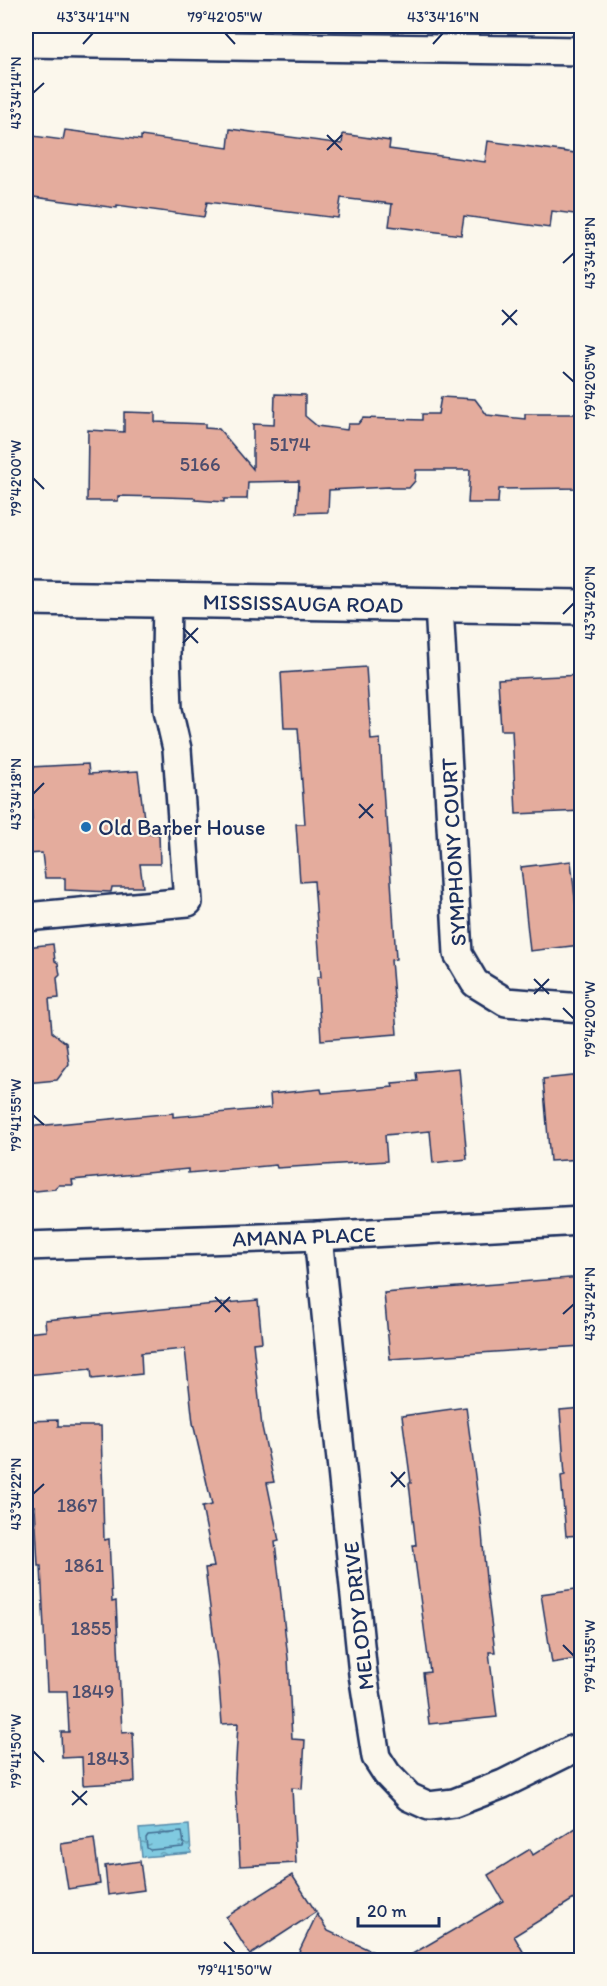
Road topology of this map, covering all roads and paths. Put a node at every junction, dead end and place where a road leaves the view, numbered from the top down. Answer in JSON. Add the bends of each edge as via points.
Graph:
{"nodes":[{"id":1,"x":26,"y":43,"type":"edge"},
{"id":2,"x":582,"y":51,"type":"edge"},
{"id":3,"x":26,"y":598,"type":"edge"},
{"id":4,"x":167,"y":601,"type":"junction"},
{"id":5,"x":439,"y":605,"type":"junction"},
{"id":6,"x":582,"y":607,"type":"edge"},
{"id":7,"x":26,"y":916,"type":"edge"},
{"id":8,"x":582,"y":1008,"type":"edge"},
{"id":9,"x":582,"y":1221,"type":"edge"},
{"id":10,"x":318,"y":1236,"type":"junction"},
{"id":11,"x":26,"y":1246,"type":"edge"},
{"id":12,"x":582,"y":1745,"type":"edge"}],
"edges":[{"from":1,"to":2,"type":"street"},
{"from":3,"to":4,"type":"main road","name":"MISSISSAUGA ROAD"},
{"from":4,"to":5,"type":"main road","name":"MISSISSAUGA ROAD"},
{"from":4,"to":7,"type":"street","via":[[168,710],[177,749],[188,902]]},
{"from":5,"to":6,"type":"main road","name":"MISSISSAUGA ROAD"},
{"from":5,"to":8,"type":"street","name":"SYMPHONY COURT","via":[[458,954],[475,983],[506,1002]]},
{"from":9,"to":10,"type":"street","name":"AMANA PLACE"},
{"from":10,"to":11,"type":"street","name":"AMANA PLACE"},
{"from":10,"to":12,"type":"street","name":"MELODY DRIVE","via":[[363,1674],[376,1757],[409,1797],[429,1806],[454,1803],[503,1784]]}]}
